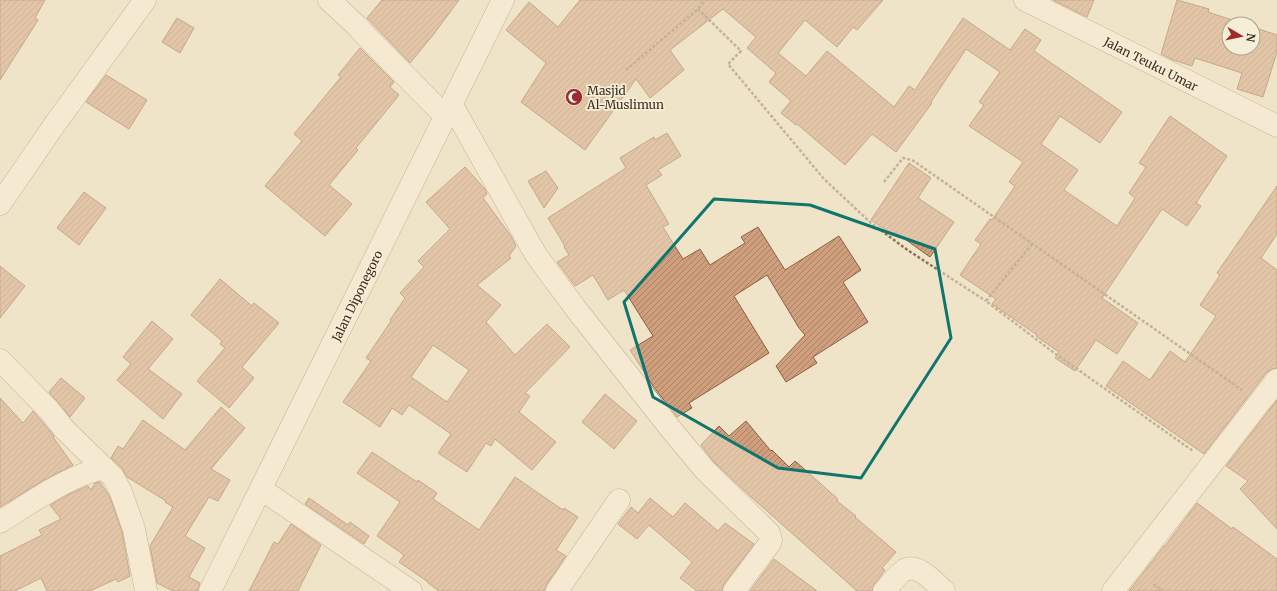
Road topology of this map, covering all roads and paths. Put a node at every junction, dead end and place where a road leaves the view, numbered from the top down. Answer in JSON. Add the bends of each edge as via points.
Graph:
{"nodes":[{"id":1,"x":145,"y":0,"type":"edge"},
{"id":2,"x":329,"y":0,"type":"edge"},
{"id":3,"x":503,"y":0,"type":"edge"},
{"id":4,"x":705,"y":0,"type":"edge"},
{"id":5,"x":1025,"y":0,"type":"edge"},
{"id":6,"x":698,"y":9,"type":"junction"},
{"id":7,"x":626,"y":70,"type":"dead end"},
{"id":8,"x":449,"y":111,"type":"junction"},
{"id":9,"x":1277,"y":126,"type":"edge"},
{"id":10,"x":884,"y":182,"type":"dead end"},
{"id":11,"x":0,"y":204,"type":"edge"},
{"id":12,"x":1032,"y":244,"type":"junction"},
{"id":13,"x":986,"y":301,"type":"junction"},
{"id":14,"x":3,"y":368,"type":"edge"},
{"id":15,"x":1270,"y":396,"type":"edge"},
{"id":16,"x":1212,"y":464,"type":"junction"},
{"id":17,"x":104,"y":468,"type":"junction"},
{"id":18,"x":261,"y":489,"type":"junction"},
{"id":19,"x":619,"y":500,"type":"dead end"},
{"id":20,"x":0,"y":522,"type":"edge"},
{"id":21,"x":405,"y":590,"type":"edge"},
{"id":22,"x":146,"y":591,"type":"edge"},
{"id":23,"x":210,"y":591,"type":"edge"},
{"id":24,"x":557,"y":591,"type":"edge"},
{"id":25,"x":734,"y":591,"type":"edge"},
{"id":26,"x":884,"y":591,"type":"edge"},
{"id":27,"x":944,"y":591,"type":"edge"},
{"id":28,"x":1113,"y":591,"type":"edge"}],
"edges":[{"from":1,"to":11,"type":"street"},
{"from":2,"to":8,"type":"street"},
{"from":3,"to":8,"type":"street","name":"Jalan Diponegoro"},
{"from":4,"to":6,"type":"path"},
{"from":5,"to":9,"type":"street","name":"Jalan Teuku Umar"},
{"from":6,"to":7,"type":"path"},
{"from":6,"to":13,"type":"path","via":[[741,51],[728,64],[824,179],[871,223]]},
{"from":8,"to":18,"type":"street","name":"Jalan Diponegoro"},
{"from":8,"to":25,"type":"street","via":[[536,254],[576,309],[700,464],[769,533],[770,543]]},
{"from":10,"to":12,"type":"path","via":[[903,158],[912,160]]},
{"from":12,"to":13,"type":"path"},
{"from":12,"to":15,"type":"path"},
{"from":13,"to":16,"type":"path","via":[[1053,352]]},
{"from":14,"to":17,"type":"street","via":[[49,410],[64,429]]},
{"from":15,"to":16,"type":"street"},
{"from":16,"to":28,"type":"street"},
{"from":17,"to":20,"type":"street","via":[[74,478]]},
{"from":17,"to":22,"type":"street","via":[[119,487],[134,529]]},
{"from":18,"to":21,"type":"street"},
{"from":18,"to":23,"type":"street","name":"Jalan Diponegoro"},
{"from":19,"to":24,"type":"street"},
{"from":26,"to":27,"type":"street","via":[[902,571],[911,568],[922,572]]}]}
